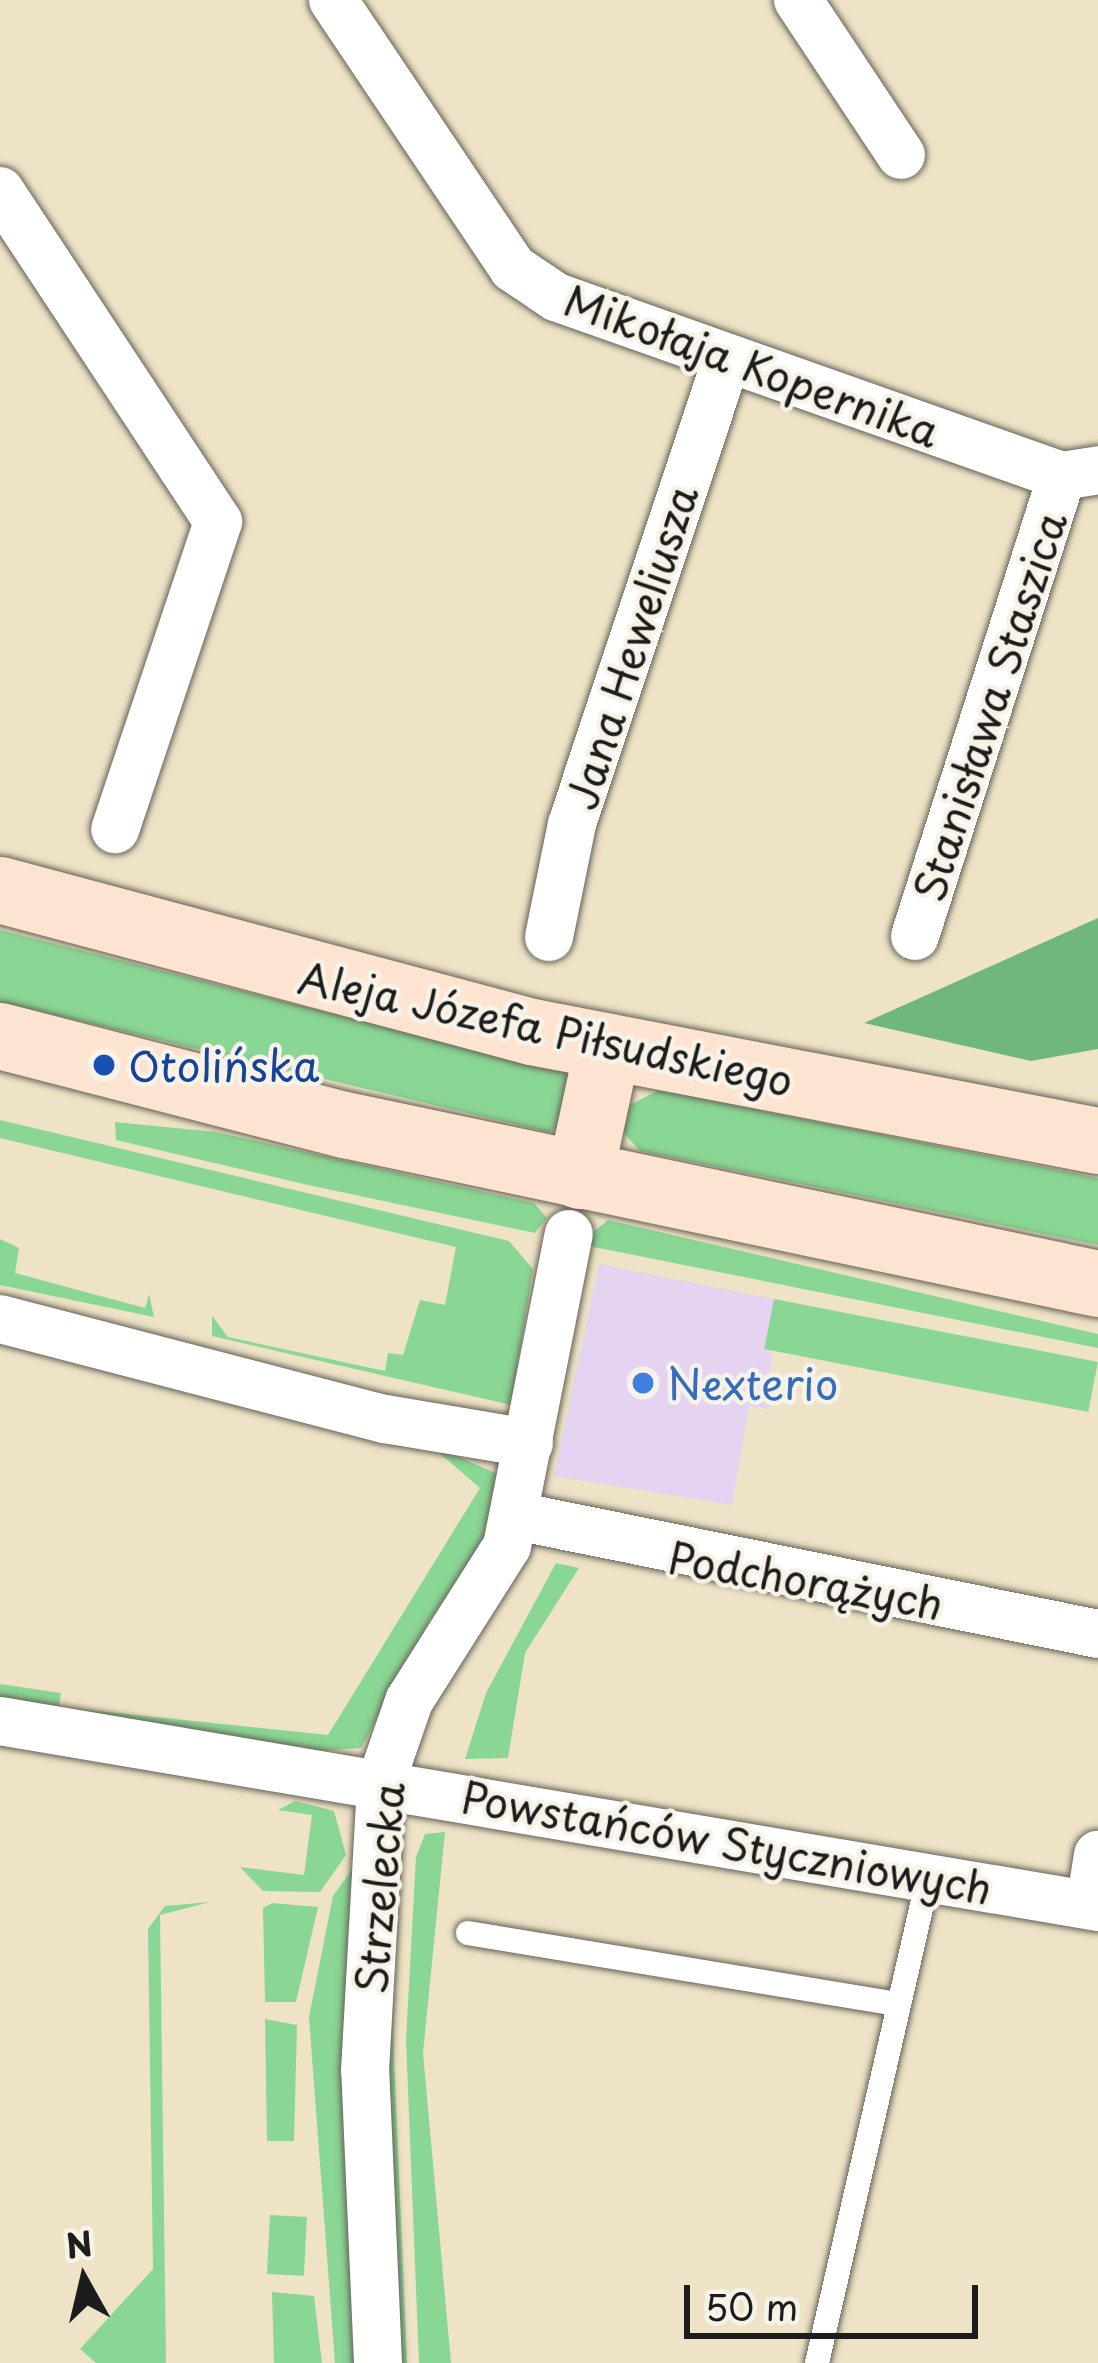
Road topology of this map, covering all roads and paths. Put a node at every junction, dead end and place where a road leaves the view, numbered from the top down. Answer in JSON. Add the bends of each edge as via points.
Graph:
{"nodes":[{"id":1,"x":333,"y":0,"type":"edge"},
{"id":2,"x":798,"y":0,"type":"edge"},
{"id":3,"x":901,"y":155,"type":"dead end"},
{"id":4,"x":0,"y":191,"type":"edge"},
{"id":5,"x":726,"y":360,"type":"junction"},
{"id":6,"x":1080,"y":473,"type":"edge"},
{"id":7,"x":115,"y":829,"type":"dead end"},
{"id":8,"x":0,"y":890,"type":"edge"},
{"id":9,"x":914,"y":936,"type":"dead end"},
{"id":10,"x":549,"y":937,"type":"dead end"},
{"id":11,"x":0,"y":1036,"type":"edge"},
{"id":12,"x":608,"y":1047,"type":"junction"},
{"id":13,"x":1098,"y":1141,"type":"edge"},
{"id":14,"x":578,"y":1190,"type":"junction"},
{"id":15,"x":1098,"y":1284,"type":"edge"},
{"id":16,"x":0,"y":1319,"type":"edge"},
{"id":17,"x":529,"y":1443,"type":"junction"},
{"id":18,"x":517,"y":1516,"type":"junction"},
{"id":19,"x":1098,"y":1634,"type":"edge"},
{"id":20,"x":0,"y":1721,"type":"edge"},
{"id":21,"x":381,"y":1783,"type":"junction"},
{"id":22,"x":1098,"y":1855,"type":"edge"},
{"id":23,"x":928,"y":1879,"type":"junction"},
{"id":24,"x":1094,"y":1906,"type":"edge"},
{"id":25,"x":468,"y":1933,"type":"dead end"},
{"id":26,"x":898,"y":2004,"type":"junction"},
{"id":27,"x":377,"y":2363,"type":"edge"},
{"id":28,"x":817,"y":2363,"type":"edge"}],
"edges":[{"from":1,"to":5,"type":"street","name":"Mikołaja Kopernika","via":[[513,268],[556,297]]},
{"from":2,"to":3,"type":"street"},
{"from":4,"to":7,"type":"street","via":[[218,522]]},
{"from":5,"to":6,"type":"street","name":"Mikołaja Kopernika"},
{"from":5,"to":10,"type":"street","name":"Jana Heweliusza","via":[[572,824]]},
{"from":6,"to":9,"type":"street","name":"Stanisława Staszica"},
{"from":8,"to":12,"type":"main road","name":"Aleja Józefa Piłsudskiego"},
{"from":11,"to":14,"type":"main road"},
{"from":12,"to":13,"type":"main road","name":"Aleja Józefa Piłsudskiego"},
{"from":12,"to":14,"type":"main road"},
{"from":14,"to":15,"type":"main road"},
{"from":14,"to":17,"type":"street","name":"Strzelecka"},
{"from":16,"to":17,"type":"street","via":[[385,1419]]},
{"from":17,"to":18,"type":"street","name":"Strzelecka"},
{"from":18,"to":19,"type":"street","name":"Podchorążych"},
{"from":18,"to":21,"type":"street","name":"Strzelecka","via":[[409,1701]]},
{"from":20,"to":21,"type":"street","name":"Powstańców Styczniowych"},
{"from":21,"to":23,"type":"street","name":"Powstańców Styczniowych"},
{"from":21,"to":27,"type":"street","name":"Strzelecka","via":[[365,2071]]},
{"from":22,"to":24,"type":"street"},
{"from":23,"to":24,"type":"street","name":"Powstańców Styczniowych"},
{"from":23,"to":26,"type":"lane"},
{"from":25,"to":26,"type":"lane"},
{"from":26,"to":28,"type":"lane"}]}
